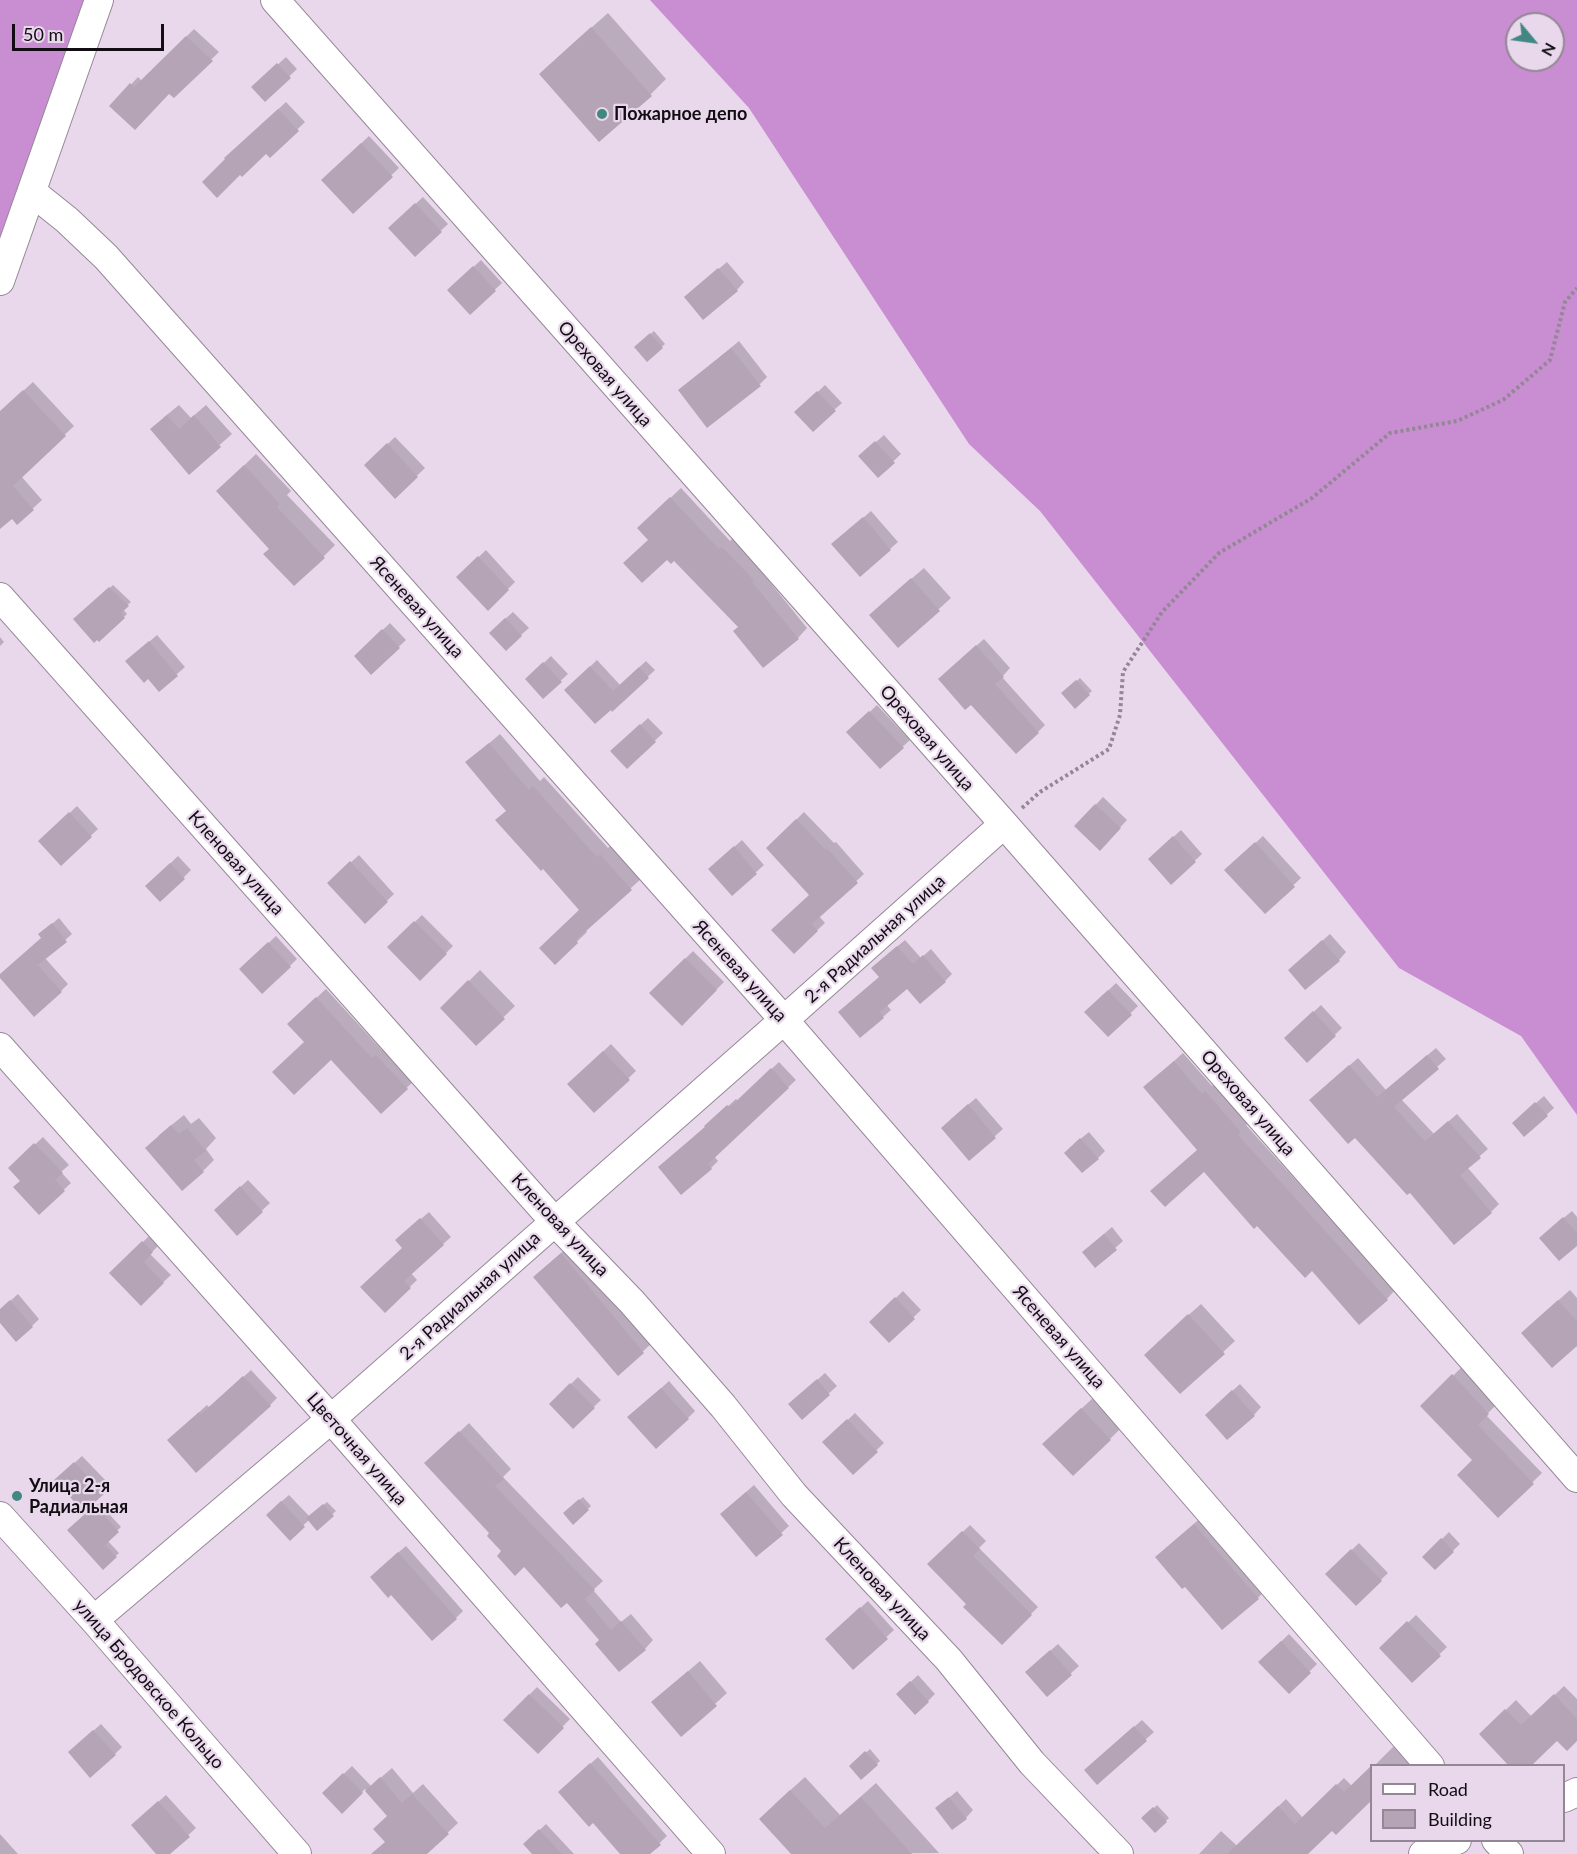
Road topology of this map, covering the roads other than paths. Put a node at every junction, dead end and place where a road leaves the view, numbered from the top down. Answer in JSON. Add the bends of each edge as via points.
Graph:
{"nodes":[{"id":1,"x":99,"y":0,"type":"edge"},
{"id":2,"x":275,"y":0,"type":"edge"},
{"id":3,"x":32,"y":192,"type":"junction"},
{"id":4,"x":0,"y":281,"type":"edge"},
{"id":5,"x":0,"y":597,"type":"edge"},
{"id":6,"x":1004,"y":824,"type":"junction"},
{"id":7,"x":784,"y":1020,"type":"junction"},
{"id":8,"x":0,"y":1047,"type":"edge"},
{"id":9,"x":554,"y":1221,"type":"junction"},
{"id":10,"x":331,"y":1419,"type":"junction"},
{"id":11,"x":1577,"y":1478,"type":"edge"},
{"id":12,"x":0,"y":1516,"type":"edge"},
{"id":13,"x":94,"y":1620,"type":"junction"},
{"id":14,"x":1429,"y":1764,"type":"edge"},
{"id":15,"x":1451,"y":1842,"type":"edge"},
{"id":16,"x":1498,"y":1842,"type":"edge"},
{"id":17,"x":297,"y":1854,"type":"edge"},
{"id":18,"x":711,"y":1854,"type":"edge"},
{"id":19,"x":1119,"y":1854,"type":"edge"},
{"id":20,"x":1423,"y":1854,"type":"edge"},
{"id":21,"x":1509,"y":1854,"type":"edge"}],
"edges":[{"from":1,"to":3,"type":"street"},
{"from":2,"to":6,"type":"street","name":"Ореховая улица"},
{"from":3,"to":4,"type":"street"},
{"from":3,"to":7,"type":"street","name":"Ясеневая улица","via":[[106,257]]},
{"from":5,"to":9,"type":"street","name":"Кленовая улица"},
{"from":6,"to":7,"type":"street","name":"2-я Радиальная улица"},
{"from":6,"to":11,"type":"street","name":"Ореховая улица"},
{"from":7,"to":9,"type":"street","name":"2-я Радиальная улица"},
{"from":7,"to":14,"type":"street","name":"Ясеневая улица"},
{"from":8,"to":10,"type":"street","name":"Цветочная улица"},
{"from":9,"to":10,"type":"street","name":"2-я Радиальная улица"},
{"from":9,"to":19,"type":"street","name":"Кленовая улица","via":[[632,1302],[794,1495],[949,1660],[1032,1762]]},
{"from":10,"to":13,"type":"street","name":"2-я Радиальная улица"},
{"from":10,"to":18,"type":"street","name":"Цветочная улица"},
{"from":12,"to":13,"type":"street","name":"улица Бродовское Кольцо"},
{"from":13,"to":17,"type":"street","name":"улица Бродовское Кольцо"},
{"from":15,"to":20,"type":"street"},
{"from":16,"to":21,"type":"street"}]}
